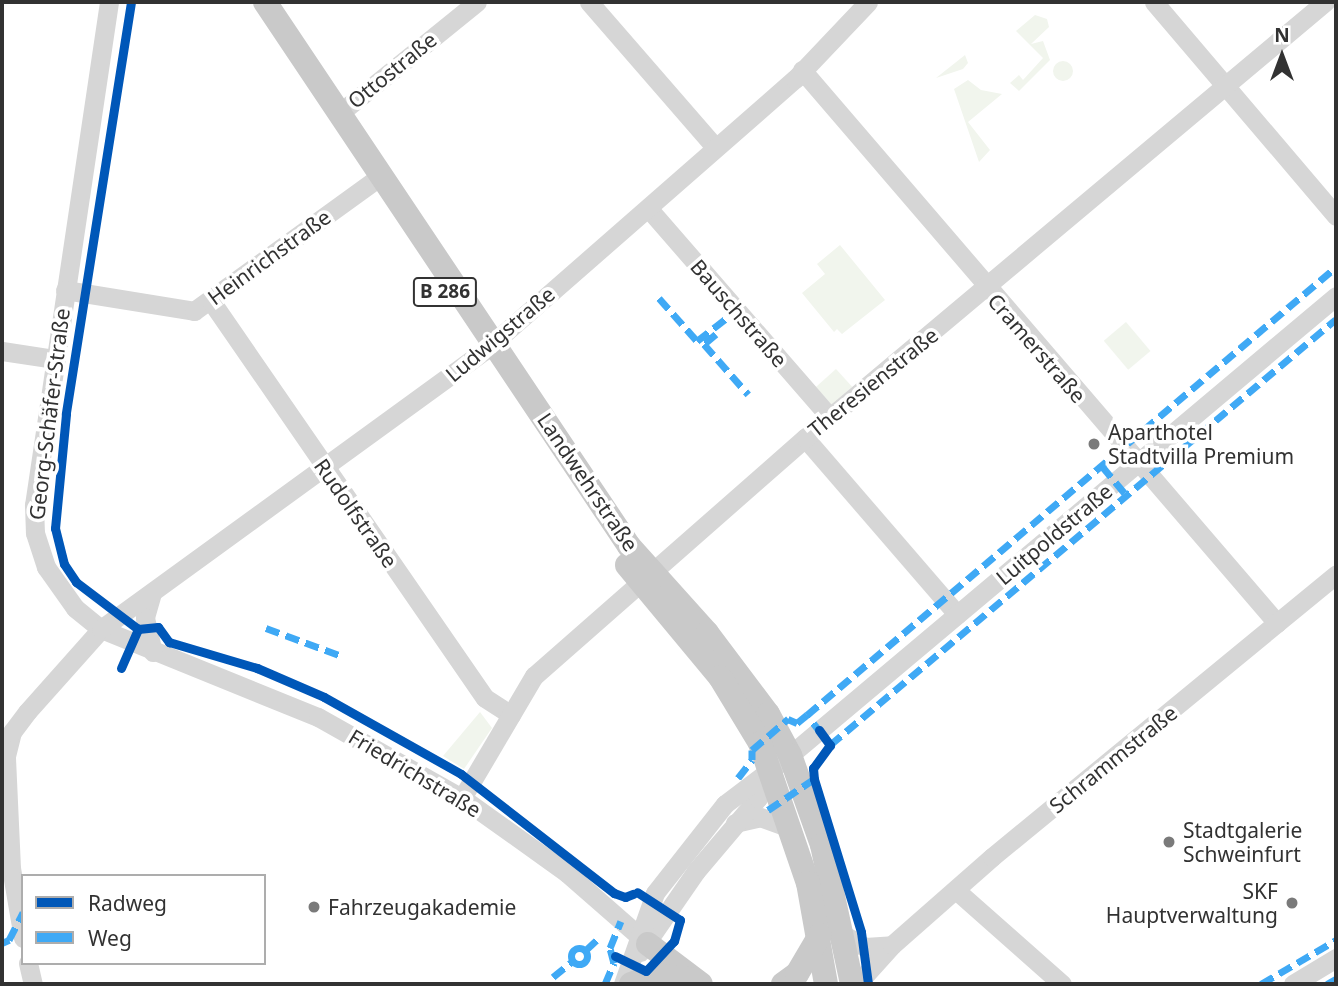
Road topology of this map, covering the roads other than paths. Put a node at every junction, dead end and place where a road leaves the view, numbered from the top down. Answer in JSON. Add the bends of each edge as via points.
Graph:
{"nodes":[{"id":1,"x":110,"y":2,"type":"edge"},
{"id":2,"x":248,"y":2,"type":"edge"},
{"id":3,"x":265,"y":2,"type":"edge"},
{"id":4,"x":477,"y":2,"type":"edge"},
{"id":5,"x":589,"y":2,"type":"edge"},
{"id":6,"x":868,"y":2,"type":"edge"},
{"id":7,"x":1154,"y":2,"type":"edge"},
{"id":8,"x":1325,"y":2,"type":"edge"},
{"id":9,"x":802,"y":70,"type":"junction"},
{"id":10,"x":1227,"y":86,"type":"junction"},
{"id":11,"x":341,"y":112,"type":"junction"},
{"id":12,"x":714,"y":146,"type":"junction"},
{"id":13,"x":377,"y":178,"type":"junction"},
{"id":14,"x":648,"y":208,"type":"junction"},
{"id":15,"x":1336,"y":216,"type":"edge"},
{"id":16,"x":986,"y":289,"type":"junction"},
{"id":17,"x":65,"y":290,"type":"junction"},
{"id":18,"x":1336,"y":296,"type":"edge"},
{"id":19,"x":211,"y":301,"type":"junction"},
{"id":20,"x":488,"y":347,"type":"junction"},
{"id":21,"x":2,"y":351,"type":"edge"},
{"id":22,"x":55,"y":359,"type":"junction"},
{"id":23,"x":830,"y":417,"type":"junction"},
{"id":24,"x":805,"y":438,"type":"junction"},
{"id":25,"x":1140,"y":463,"type":"junction"},
{"id":26,"x":325,"y":469,"type":"junction"},
{"id":27,"x":1336,"y":575,"type":"edge"},
{"id":28,"x":646,"y":577,"type":"junction"},
{"id":29,"x":152,"y":593,"type":"junction"},
{"id":30,"x":957,"y":614,"type":"junction"},
{"id":31,"x":1277,"y":623,"type":"junction"},
{"id":32,"x":102,"y":629,"type":"junction"},
{"id":33,"x":153,"y":652,"type":"junction"},
{"id":34,"x":511,"y":715,"type":"junction"},
{"id":35,"x":781,"y":762,"type":"junction"},
{"id":36,"x":462,"y":798,"type":"junction"},
{"id":37,"x":735,"y":823,"type":"junction"},
{"id":38,"x":791,"y":828,"type":"junction"},
{"id":39,"x":958,"y":891,"type":"junction"},
{"id":40,"x":21,"y":925,"type":"edge"},
{"id":41,"x":820,"y":935,"type":"junction"},
{"id":42,"x":845,"y":935,"type":"junction"},
{"id":43,"x":642,"y":939,"type":"junction"},
{"id":44,"x":892,"y":945,"type":"junction"},
{"id":45,"x":1336,"y":958,"type":"edge"},
{"id":46,"x":28,"y":965,"type":"edge"},
{"id":47,"x":631,"y":974,"type":"edge"},
{"id":48,"x":697,"y":982,"type":"edge"},
{"id":49,"x":33,"y":984,"type":"edge"},
{"id":50,"x":623,"y":984,"type":"edge"},
{"id":51,"x":783,"y":984,"type":"edge"},
{"id":52,"x":826,"y":984,"type":"edge"},
{"id":53,"x":854,"y":984,"type":"edge"},
{"id":54,"x":1062,"y":984,"type":"edge"},
{"id":55,"x":1293,"y":984,"type":"edge"}],
"edges":[{"from":1,"to":17,"type":"street","name":"Georg-Schäfer-Straße"},
{"from":2,"to":13,"type":"main road","name":"Landwehrstraße","number":"B 286"},
{"from":3,"to":11,"type":"main road","name":"Landwehrstraße","number":"B 286"},
{"from":4,"to":11,"type":"street","name":"Ottostraße"},
{"from":5,"to":12,"type":"street"},
{"from":6,"to":9,"type":"street","name":"Ludwigstraße"},
{"from":7,"to":10,"type":"street"},
{"from":8,"to":10,"type":"street","name":"Theresienstraße"},
{"from":9,"to":12,"type":"street","name":"Ludwigstraße"},
{"from":9,"to":16,"type":"street","name":"Cramerstraße"},
{"from":10,"to":15,"type":"street"},
{"from":10,"to":16,"type":"street","name":"Theresienstraße"},
{"from":11,"to":13,"type":"main road","name":"Landwehrstraße","number":"B 286"},
{"from":12,"to":14,"type":"street","name":"Ludwigstraße"},
{"from":13,"to":19,"type":"street","name":"Heinrichstraße"},
{"from":13,"to":20,"type":"main road","name":"Landwehrstraße","number":"B 286"},
{"from":14,"to":20,"type":"street","name":"Ludwigstraße"},
{"from":14,"to":23,"type":"street","name":"Bauschstraße"},
{"from":16,"to":23,"type":"street","name":"Theresienstraße"},
{"from":16,"to":25,"type":"street","name":"Cramerstraße"},
{"from":17,"to":19,"type":"street","name":"Heinrichstraße","via":[[194,311]]},
{"from":17,"to":22,"type":"street","name":"Georg-Schäfer-Straße"},
{"from":18,"to":25,"type":"street","name":"Luitpoldstraße"},
{"from":19,"to":26,"type":"street","name":"Rudolfstraße"},
{"from":20,"to":26,"type":"street","name":"Ludwigstraße"},
{"from":20,"to":28,"type":"main road","name":"Landwehrstraße","number":"B 286"},
{"from":21,"to":22,"type":"street"},
{"from":22,"to":32,"type":"street","name":"Georg-Schäfer-Straße","via":[[34,505],[35,533],[58,587]]},
{"from":23,"to":24,"type":"street","name":"Theresienstraße"},
{"from":24,"to":28,"type":"street","name":"Theresienstraße"},
{"from":24,"to":30,"type":"street"},
{"from":25,"to":30,"type":"street","name":"Luitpoldstraße"},
{"from":25,"to":31,"type":"street","name":"Cramerstraße"},
{"from":26,"to":29,"type":"street","name":"Ludwigstraße"},
{"from":26,"to":34,"type":"street","name":"Rudolfstraße","via":[[485,698]]},
{"from":27,"to":31,"type":"street","name":"Schrammstraße"},
{"from":28,"to":34,"type":"street","name":"Theresienstraße","via":[[534,676]]},
{"from":28,"to":35,"type":"main road","name":"Landwehrstraße","number":"B 286"},
{"from":29,"to":32,"type":"street","name":"Ludwigstraße"},
{"from":29,"to":33,"type":"street","via":[[145,618]]},
{"from":30,"to":35,"type":"street","name":"Luitpoldstraße"},
{"from":31,"to":39,"type":"street","name":"Schrammstraße","via":[[992,857]]},
{"from":32,"to":33,"type":"street","name":"Friedrichstraße"},
{"from":32,"to":40,"type":"street","via":[[12,732],[6,756],[10,855]]},
{"from":33,"to":36,"type":"street","name":"Friedrichstraße","via":[[318,717]]},
{"from":34,"to":36,"type":"street","name":"Theresienstraße"},
{"from":35,"to":37,"type":"street","name":"Luitpoldstraße"},
{"from":35,"to":38,"type":"main road","name":"Landwehrstraße","number":"B 286"},
{"from":35,"to":42,"type":"main road","name":"Landwehrstraße","number":"B 286","via":[[822,845]]},
{"from":35,"to":43,"type":"street","name":"Luitpoldstraße","via":[[745,785],[691,842],[655,892]]},
{"from":36,"to":43,"type":"street","name":"Friedrichstraße","via":[[567,873]]},
{"from":37,"to":38,"type":"street","via":[[760,817]]},
{"from":37,"to":43,"type":"street","name":"Luitpoldstraße"},
{"from":38,"to":41,"type":"main road","name":"Landwehrstraße","number":"B 286"},
{"from":39,"to":44,"type":"street","name":"Schrammstraße"},
{"from":39,"to":54,"type":"street"},
{"from":41,"to":51,"type":"main road","via":[[807,960]]},
{"from":41,"to":52,"type":"main road","name":"Landwehrstraße","number":"B 286"},
{"from":42,"to":44,"type":"street","via":[[865,947]]},
{"from":42,"to":53,"type":"main road","name":"Landwehrstraße","number":"B 286"},
{"from":43,"to":47,"type":"street","name":"Luitpoldstraße"},
{"from":43,"to":48,"type":"main road"},
{"from":44,"to":53,"type":"street","name":"Schrammstraße"},
{"from":45,"to":55,"type":"street"},
{"from":46,"to":49,"type":"street"},
{"from":47,"to":48,"type":"main road"},
{"from":47,"to":50,"type":"street","name":"Luitpoldstraße"}]}
